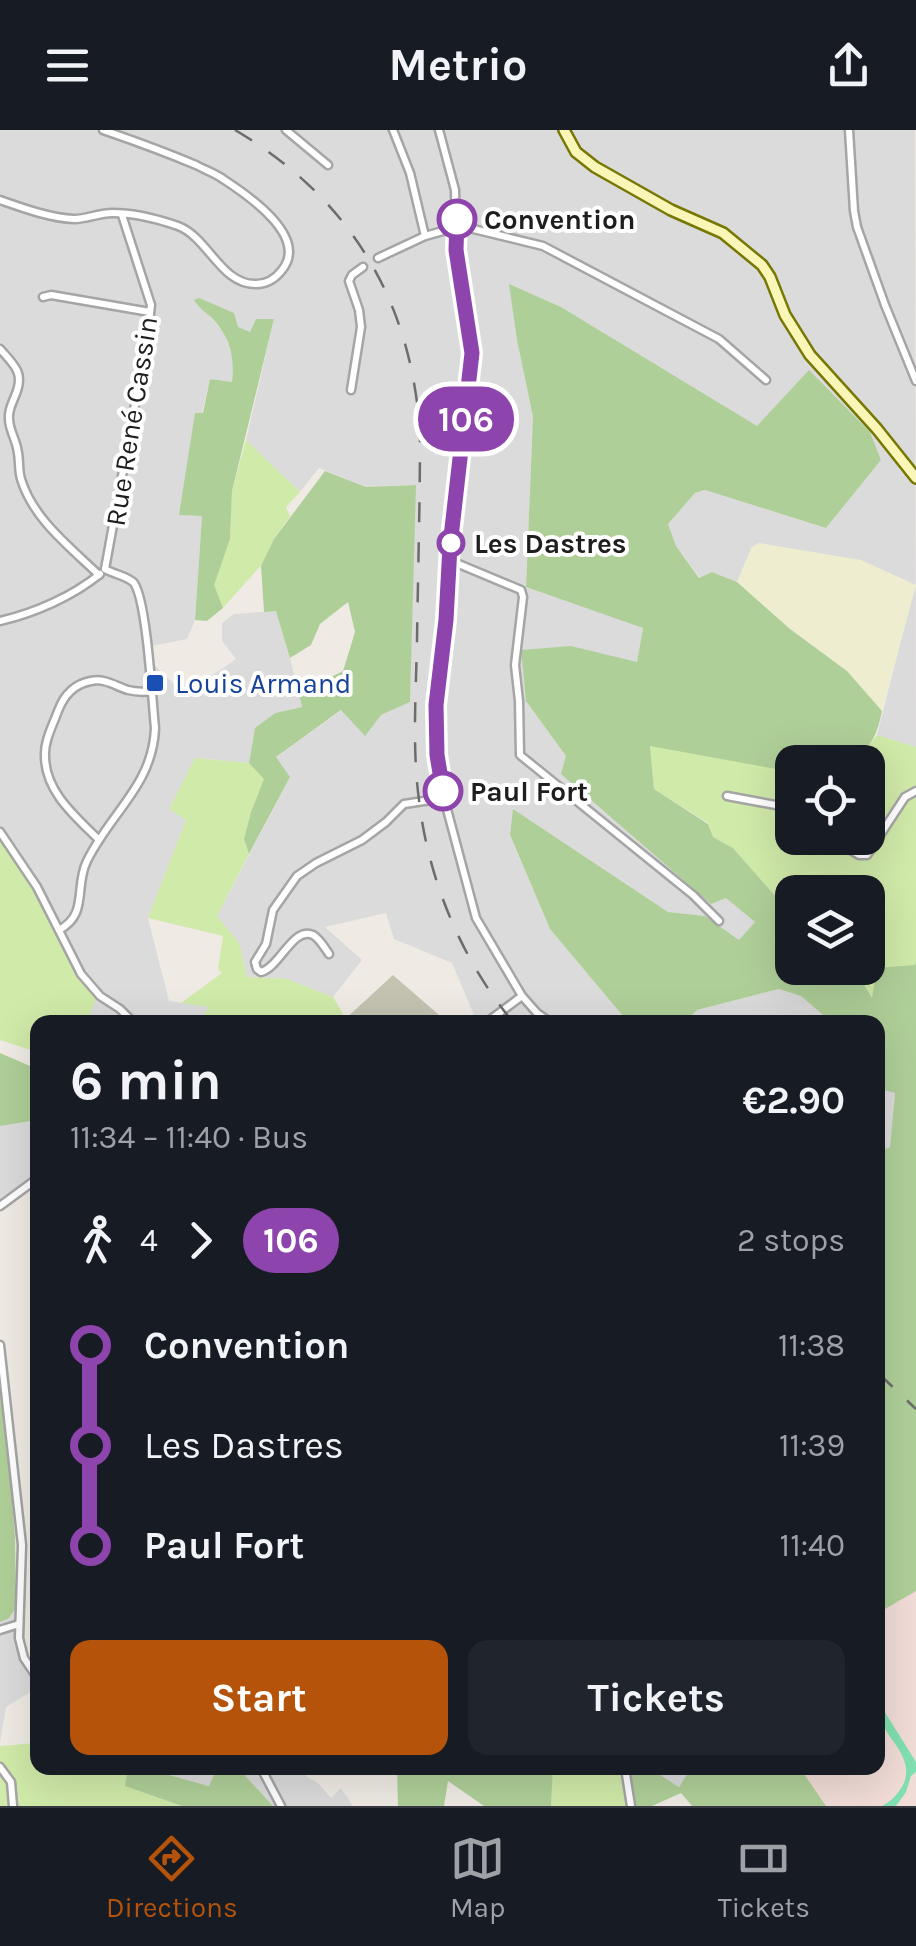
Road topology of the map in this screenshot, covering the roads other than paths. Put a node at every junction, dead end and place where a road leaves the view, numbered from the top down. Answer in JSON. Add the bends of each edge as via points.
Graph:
{"nodes":[{"id":1,"x":103,"y":130,"type":"edge"},
{"id":2,"x":286,"y":130,"type":"edge"},
{"id":3,"x":393,"y":130,"type":"edge"},
{"id":4,"x":439,"y":130,"type":"edge"},
{"id":5,"x":564,"y":130,"type":"edge"},
{"id":6,"x":849,"y":130,"type":"edge"},
{"id":7,"x":328,"y":166,"type":"dead end"},
{"id":8,"x":0,"y":200,"type":"edge"},
{"id":9,"x":122,"y":216,"type":"junction"},
{"id":10,"x":457,"y":227,"type":"junction"},
{"id":11,"x":425,"y":236,"type":"junction"},
{"id":12,"x":378,"y":258,"type":"dead end"},
{"id":13,"x":363,"y":268,"type":"dead end"},
{"id":14,"x":43,"y":296,"type":"dead end"},
{"id":15,"x":150,"y":312,"type":"junction"},
{"id":16,"x":0,"y":349,"type":"edge"},
{"id":17,"x":766,"y":380,"type":"dead end"},
{"id":18,"x":916,"y":381,"type":"edge"},
{"id":19,"x":351,"y":390,"type":"dead end"},
{"id":20,"x":916,"y":478,"type":"edge"},
{"id":21,"x":449,"y":560,"type":"junction"},
{"id":22,"x":102,"y":572,"type":"junction"},
{"id":23,"x":0,"y":621,"type":"edge"},
{"id":24,"x":152,"y":691,"type":"junction"},
{"id":25,"x":916,"y":791,"type":"edge"},
{"id":26,"x":727,"y":796,"type":"dead end"},
{"id":27,"x":444,"y":798,"type":"junction"},
{"id":28,"x":775,"y":805,"type":"edge"},
{"id":29,"x":885,"y":828,"type":"edge"},
{"id":30,"x":0,"y":832,"type":"edge"},
{"id":31,"x":99,"y":840,"type":"junction"},
{"id":32,"x":719,"y":922,"type":"dead end"},
{"id":33,"x":58,"y":930,"type":"junction"},
{"id":34,"x":329,"y":954,"type":"dead end"},
{"id":35,"x":522,"y":996,"type":"junction"},
{"id":36,"x":126,"y":1015,"type":"edge"},
{"id":37,"x":496,"y":1015,"type":"edge"},
{"id":38,"x":539,"y":1015,"type":"edge"},
{"id":39,"x":30,"y":1184,"type":"edge"},
{"id":40,"x":0,"y":1206,"type":"edge"},
{"id":41,"x":0,"y":1345,"type":"edge"},
{"id":42,"x":19,"y":1624,"type":"junction"},
{"id":43,"x":0,"y":1630,"type":"edge"},
{"id":44,"x":30,"y":1667,"type":"edge"},
{"id":45,"x":0,"y":1767,"type":"edge"},
{"id":46,"x":265,"y":1775,"type":"edge"},
{"id":47,"x":626,"y":1775,"type":"edge"},
{"id":48,"x":13,"y":1806,"type":"edge"},
{"id":49,"x":281,"y":1806,"type":"edge"},
{"id":50,"x":631,"y":1806,"type":"edge"}],
"edges":[{"from":1,"to":9,"type":"street","via":[[221,176],[285,232],[289,260],[270,281],[255,284],[233,277],[182,227]]},
{"from":2,"to":7,"type":"street"},
{"from":3,"to":11,"type":"street"},
{"from":4,"to":10,"type":"street"},
{"from":5,"to":20,"type":"main road","via":[[576,152],[596,167],[723,232],[762,264],[810,355]]},
{"from":6,"to":18,"type":"street","via":[[857,227]]},
{"from":8,"to":9,"type":"street","via":[[74,219]]},
{"from":9,"to":15,"type":"street","name":"Rue René Cassin"},
{"from":10,"to":11,"type":"street"},
{"from":10,"to":17,"type":"street","via":[[543,246],[719,339]]},
{"from":10,"to":21,"type":"street","via":[[472,353]]},
{"from":11,"to":12,"type":"street"},
{"from":13,"to":19,"type":"street","via":[[350,281],[360,327]]},
{"from":14,"to":15,"type":"street"},
{"from":15,"to":22,"type":"street","name":"Rue René Cassin"},
{"from":16,"to":22,"type":"street","via":[[20,376],[8,422],[31,504]]},
{"from":21,"to":27,"type":"street","via":[[436,705]]},
{"from":21,"to":32,"type":"street","via":[[521,590],[515,665],[520,754]]},
{"from":22,"to":23,"type":"street","via":[[40,608]]},
{"from":22,"to":24,"type":"street","via":[[129,579],[136,588]]},
{"from":24,"to":31,"type":"street","via":[[150,759]]},
{"from":24,"to":31,"type":"street","via":[[132,692],[99,680],[76,686],[61,703],[47,742],[54,789]]},
{"from":25,"to":29,"type":"street"},
{"from":26,"to":28,"type":"street"},
{"from":27,"to":34,"type":"street","via":[[404,804],[362,840],[297,876],[274,910],[257,969],[268,972],[303,934],[317,938]]},
{"from":27,"to":35,"type":"street","via":[[471,906]]},
{"from":30,"to":33,"type":"street"},
{"from":31,"to":33,"type":"street","via":[[85,864],[76,916]]},
{"from":33,"to":36,"type":"street","via":[[80,974]]},
{"from":35,"to":37,"type":"street"},
{"from":35,"to":38,"type":"street"},
{"from":39,"to":40,"type":"street"},
{"from":41,"to":42,"type":"street","via":[[22,1545]]},
{"from":42,"to":43,"type":"street"},
{"from":42,"to":44,"type":"street"},
{"from":45,"to":48,"type":"street"},
{"from":46,"to":49,"type":"street"},
{"from":47,"to":50,"type":"street"}]}
